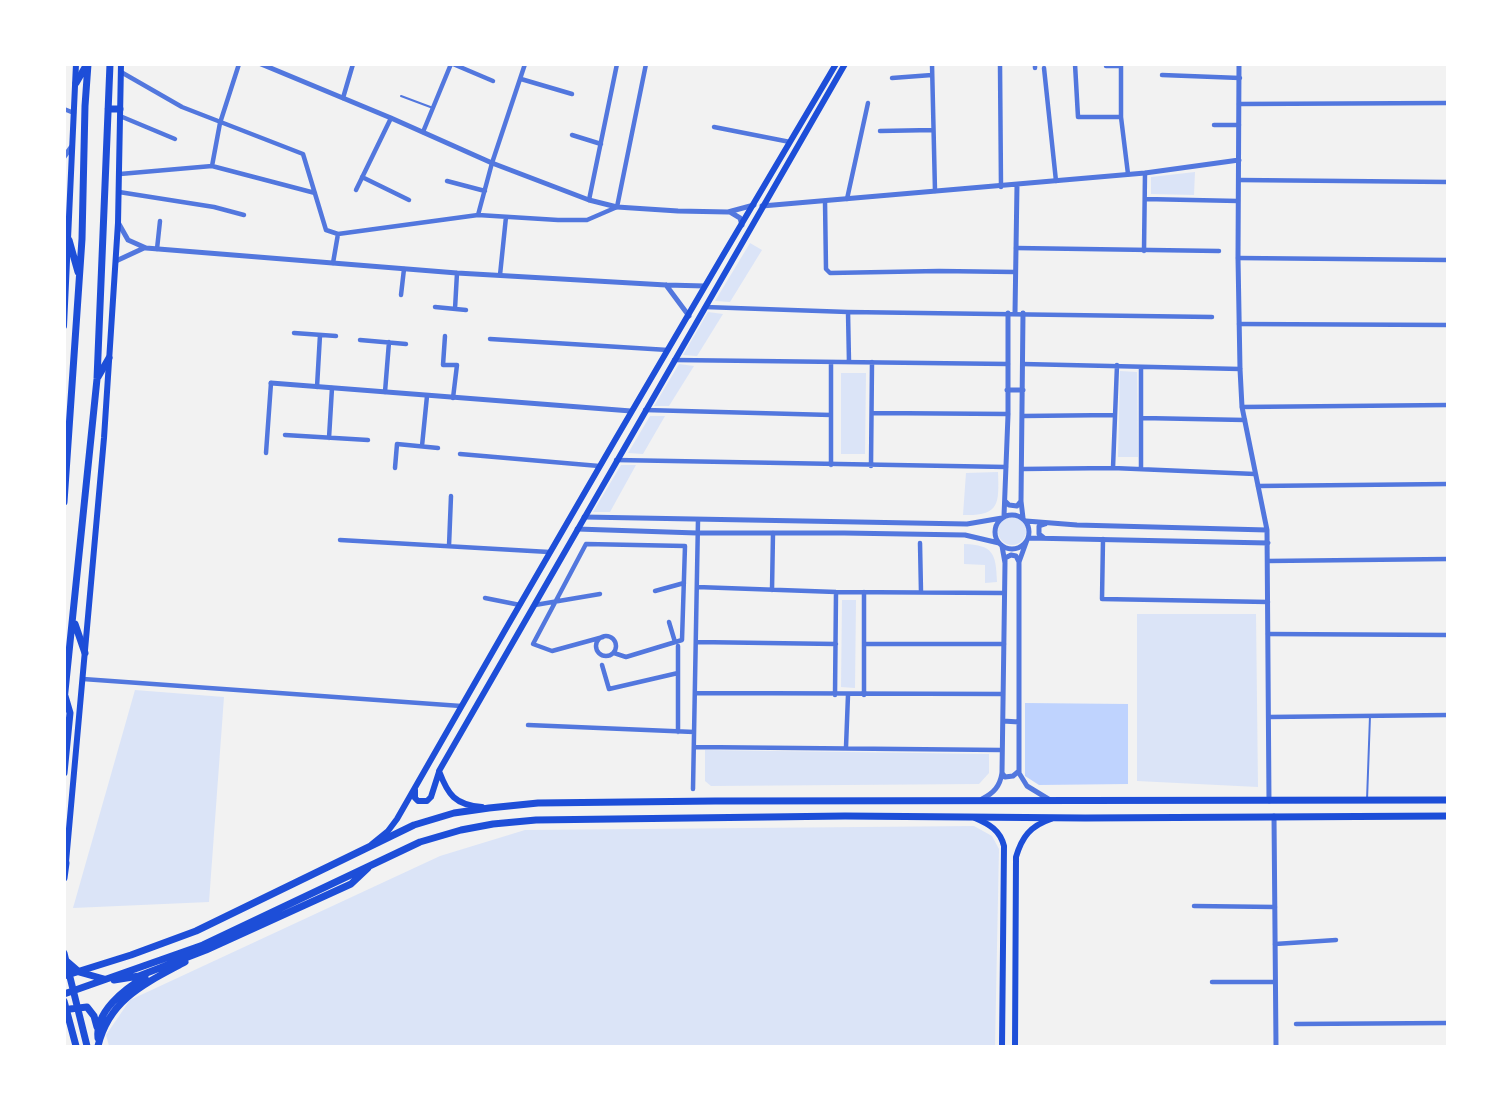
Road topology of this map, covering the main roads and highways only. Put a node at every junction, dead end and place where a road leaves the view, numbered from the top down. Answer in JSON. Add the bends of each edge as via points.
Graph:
{"nodes":[{"id":1,"x":76,"y":64,"type":"edge"},
{"id":2,"x":88,"y":64,"type":"edge"},
{"id":3,"x":110,"y":64,"type":"edge"},
{"id":4,"x":121,"y":64,"type":"edge"},
{"id":5,"x":836,"y":65,"type":"edge"},
{"id":6,"x":844,"y":67,"type":"edge"},
{"id":7,"x":76,"y":83,"type":"junction"},
{"id":8,"x":108,"y":109,"type":"junction"},
{"id":9,"x":120,"y":112,"type":"junction"},
{"id":10,"x":67,"y":213,"type":"edge"},
{"id":11,"x":67,"y":239,"type":"edge"},
{"id":12,"x":66,"y":273,"type":"edge"},
{"id":13,"x":79,"y":277,"type":"junction"},
{"id":14,"x":64,"y":326,"type":"edge"},
{"id":15,"x":109,"y":357,"type":"junction"},
{"id":16,"x":97,"y":379,"type":"junction"},
{"id":17,"x":64,"y":502,"type":"edge"},
{"id":18,"x":74,"y":621,"type":"junction"},
{"id":19,"x":85,"y":653,"type":"junction"},
{"id":20,"x":65,"y":696,"type":"edge"},
{"id":21,"x":64,"y":700,"type":"edge"},
{"id":22,"x":439,"y":771,"type":"junction"},
{"id":23,"x":64,"y":773,"type":"edge"},
{"id":24,"x":416,"y":787,"type":"junction"},
{"id":25,"x":1448,"y":800,"type":"edge"},
{"id":26,"x":715,"y":801,"type":"junction"},
{"id":27,"x":489,"y":808,"type":"junction"},
{"id":28,"x":1448,"y":816,"type":"edge"},
{"id":29,"x":714,"y":817,"type":"junction"},
{"id":30,"x":974,"y":818,"type":"junction"},
{"id":31,"x":1054,"y":818,"type":"junction"},
{"id":32,"x":370,"y":845,"type":"junction"},
{"id":33,"x":1016,"y":857,"type":"junction"},
{"id":34,"x":1004,"y":858,"type":"junction"},
{"id":35,"x":65,"y":859,"type":"edge"},
{"id":36,"x":372,"y":864,"type":"junction"},
{"id":37,"x":64,"y":878,"type":"edge"},
{"id":38,"x":196,"y":948,"type":"junction"},
{"id":39,"x":206,"y":950,"type":"junction"},
{"id":40,"x":64,"y":952,"type":"edge"},
{"id":41,"x":64,"y":959,"type":"edge"},
{"id":42,"x":64,"y":976,"type":"edge"},
{"id":43,"x":64,"y":994,"type":"edge"},
{"id":44,"x":64,"y":1001,"type":"edge"},
{"id":45,"x":64,"y":1013,"type":"edge"},
{"id":46,"x":97,"y":1027,"type":"junction"},
{"id":47,"x":76,"y":1047,"type":"edge"},
{"id":48,"x":87,"y":1047,"type":"edge"},
{"id":49,"x":99,"y":1047,"type":"edge"},
{"id":50,"x":1002,"y":1047,"type":"edge"},
{"id":51,"x":1016,"y":1047,"type":"edge"}],
"edges":[{"from":1,"to":7,"type":"main road"},
{"from":2,"to":7,"type":"main road"},
{"from":2,"to":13,"type":"main road"},
{"from":3,"to":8,"type":"main road"},
{"from":4,"to":9,"type":"main road"},
{"from":5,"to":6,"type":"main road"},
{"from":5,"to":24,"type":"main road","via":[[599,466]]},
{"from":6,"to":22,"type":"main road"},
{"from":7,"to":10,"type":"main road","via":[[71,199]]},
{"from":8,"to":9,"type":"main road"},
{"from":8,"to":16,"type":"main road"},
{"from":9,"to":15,"type":"main road"},
{"from":10,"to":11,"type":"main road"},
{"from":11,"to":12,"type":"main road"},
{"from":11,"to":13,"type":"main road"},
{"from":12,"to":14,"type":"main road"},
{"from":13,"to":17,"type":"main road"},
{"from":15,"to":16,"type":"main road"},
{"from":15,"to":19,"type":"main road"},
{"from":16,"to":18,"type":"main road"},
{"from":18,"to":19,"type":"main road"},
{"from":18,"to":20,"type":"main road"},
{"from":19,"to":35,"type":"main road"},
{"from":20,"to":21,"type":"main road"},
{"from":20,"to":23,"type":"main road","via":[[70,713]]},
{"from":22,"to":24,"type":"main road","via":[[428,801],[415,798]]},
{"from":22,"to":27,"type":"main road","via":[[445,787],[458,801]]},
{"from":24,"to":32,"type":"main road","via":[[388,831]]},
{"from":25,"to":26,"type":"main road"},
{"from":26,"to":27,"type":"main road","via":[[538,803]]},
{"from":26,"to":29,"type":"main road"},
{"from":27,"to":32,"type":"main road","via":[[414,825]]},
{"from":28,"to":31,"type":"main road"},
{"from":29,"to":30,"type":"main road"},
{"from":29,"to":36,"type":"main road","via":[[493,824],[420,842]]},
{"from":30,"to":31,"type":"main road"},
{"from":30,"to":34,"type":"main road","via":[[998,832]]},
{"from":31,"to":33,"type":"main road","via":[[1027,832]]},
{"from":32,"to":42,"type":"main road","via":[[196,931]]},
{"from":33,"to":34,"type":"main road","via":[[1009,850]]},
{"from":33,"to":51,"type":"main road"},
{"from":34,"to":50,"type":"main road"},
{"from":35,"to":37,"type":"main road"},
{"from":36,"to":38,"type":"main road"},
{"from":36,"to":39,"type":"main road","via":[[351,884]]},
{"from":38,"to":43,"type":"main road"},
{"from":38,"to":46,"type":"main road","via":[[126,989],[103,1014]]},
{"from":39,"to":41,"type":"main road","via":[[139,976],[113,981],[79,972]]},
{"from":39,"to":49,"type":"main road","via":[[125,998],[110,1016]]},
{"from":40,"to":48,"type":"main road"},
{"from":44,"to":47,"type":"main road"},
{"from":45,"to":46,"type":"main road","via":[[70,1008],[87,1007]]},
{"from":46,"to":49,"type":"main road"}]}
